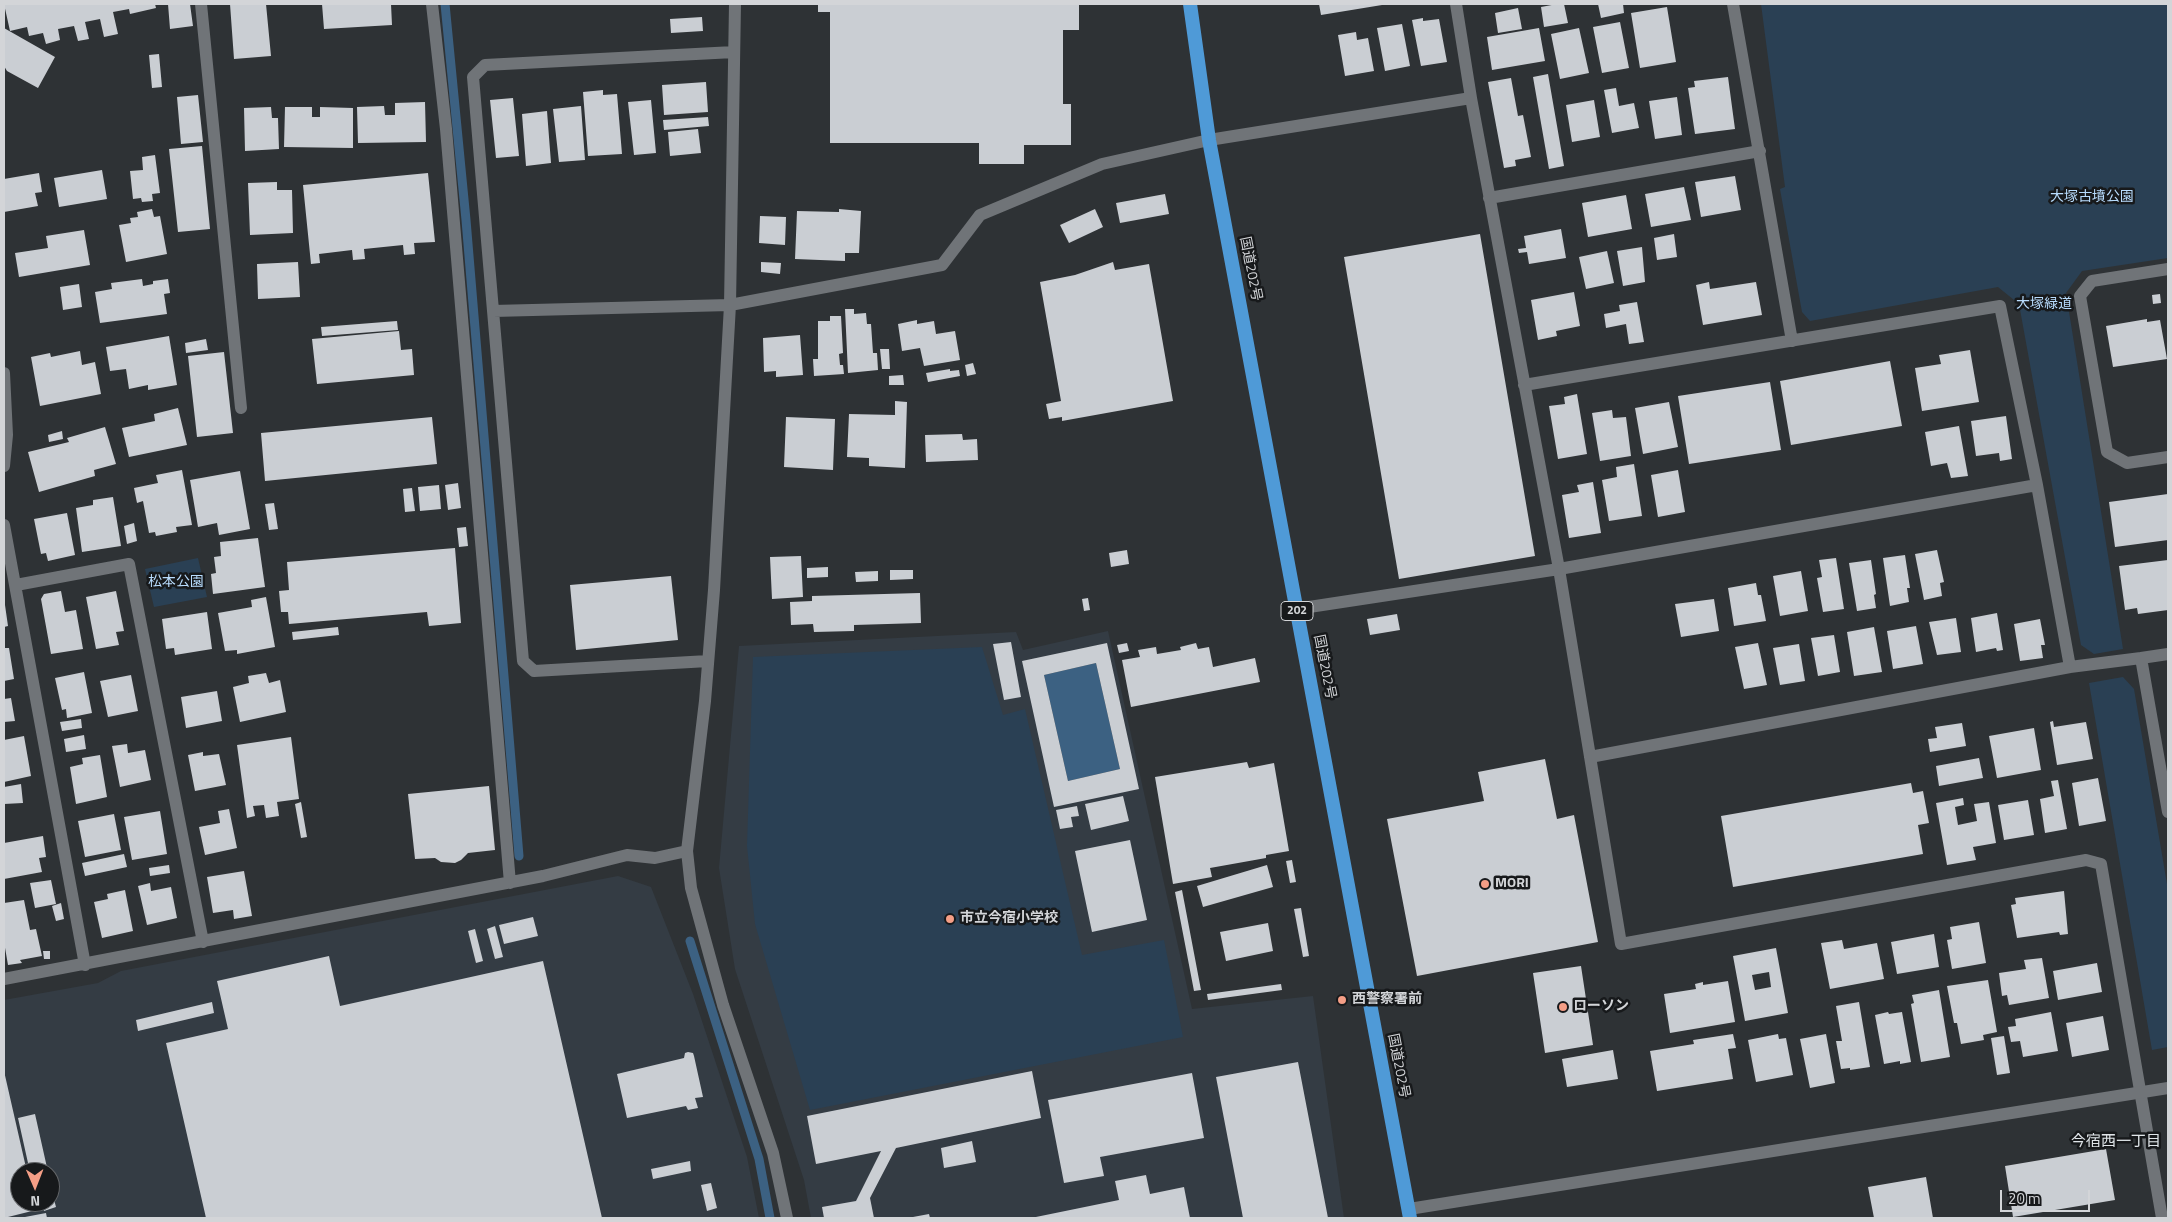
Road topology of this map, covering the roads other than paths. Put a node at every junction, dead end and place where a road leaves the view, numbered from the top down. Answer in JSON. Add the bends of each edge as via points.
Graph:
{"nodes":[{"id":1,"x":201,"y":4,"type":"edge"},
{"id":2,"x":432,"y":4,"type":"edge"},
{"id":3,"x":735,"y":4,"type":"edge"},
{"id":4,"x":1190,"y":4,"type":"edge"},
{"id":5,"x":1456,"y":4,"type":"edge"},
{"id":6,"x":1733,"y":4,"type":"edge"},
{"id":7,"x":734,"y":52,"type":"junction"},
{"id":8,"x":1471,"y":98,"type":"junction"},
{"id":9,"x":1209,"y":140,"type":"junction"},
{"id":10,"x":1760,"y":151,"type":"junction"},
{"id":11,"x":1489,"y":198,"type":"junction"},
{"id":12,"x":2168,"y":268,"type":"edge"},
{"id":13,"x":730,"y":306,"type":"junction"},
{"id":14,"x":493,"y":311,"type":"junction"},
{"id":15,"x":1792,"y":340,"type":"junction"},
{"id":16,"x":4,"y":373,"type":"edge"},
{"id":17,"x":1524,"y":385,"type":"junction"},
{"id":18,"x":241,"y":408,"type":"dead end"},
{"id":19,"x":2168,"y":457,"type":"edge"},
{"id":20,"x":4,"y":466,"type":"edge"},
{"id":21,"x":2037,"y":486,"type":"junction"},
{"id":22,"x":4,"y":525,"type":"edge"},
{"id":23,"x":1559,"y":569,"type":"junction"},
{"id":24,"x":16,"y":585,"type":"junction"},
{"id":25,"x":1296,"y":608,"type":"junction"},
{"id":26,"x":2168,"y":654,"type":"edge"},
{"id":27,"x":2141,"y":658,"type":"junction"},
{"id":28,"x":708,"y":661,"type":"junction"},
{"id":29,"x":2070,"y":667,"type":"junction"},
{"id":30,"x":1590,"y":757,"type":"junction"},
{"id":31,"x":2168,"y":812,"type":"edge"},
{"id":32,"x":687,"y":852,"type":"junction"},
{"id":33,"x":510,"y":883,"type":"junction"},
{"id":34,"x":203,"y":942,"type":"junction"},
{"id":35,"x":85,"y":965,"type":"junction"},
{"id":36,"x":4,"y":979,"type":"edge"},
{"id":37,"x":2168,"y":1088,"type":"edge"},
{"id":38,"x":2139,"y":1092,"type":"junction"},
{"id":39,"x":1409,"y":1214,"type":"edge"},
{"id":40,"x":788,"y":1218,"type":"edge"},
{"id":41,"x":2162,"y":1218,"type":"edge"}],
"edges":[{"from":1,"to":18,"type":"street"},
{"from":2,"to":33,"type":"street","via":[[446,129]]},
{"from":3,"to":7,"type":"street"},
{"from":4,"to":9,"type":"highway","name":"国道202号","number":"202"},
{"from":5,"to":8,"type":"street"},
{"from":6,"to":10,"type":"street"},
{"from":7,"to":13,"type":"street"},
{"from":7,"to":14,"type":"street","via":[[484,65],[473,77]]},
{"from":8,"to":9,"type":"street"},
{"from":8,"to":11,"type":"street"},
{"from":9,"to":13,"type":"street","via":[[1102,164],[980,215],[942,265]]},
{"from":9,"to":25,"type":"highway","name":"国道202号","number":"202"},
{"from":10,"to":11,"type":"street"},
{"from":10,"to":15,"type":"street"},
{"from":11,"to":17,"type":"street"},
{"from":12,"to":19,"type":"street","via":[[2092,281],[2080,296],[2107,452],[2127,463]]},
{"from":13,"to":14,"type":"street"},
{"from":13,"to":28,"type":"street"},
{"from":14,"to":28,"type":"street","via":[[523,661],[534,671]]},
{"from":15,"to":17,"type":"street"},
{"from":15,"to":21,"type":"street","via":[[2000,306]]},
{"from":16,"to":20,"type":"street","via":[[7,435]]},
{"from":17,"to":23,"type":"street"},
{"from":21,"to":23,"type":"street"},
{"from":21,"to":29,"type":"street"},
{"from":22,"to":24,"type":"street"},
{"from":23,"to":25,"type":"street"},
{"from":23,"to":30,"type":"street"},
{"from":24,"to":34,"type":"street","via":[[129,564]]},
{"from":24,"to":35,"type":"street"},
{"from":25,"to":39,"type":"highway","name":"国道202号","number":"202"},
{"from":26,"to":27,"type":"street"},
{"from":27,"to":29,"type":"street"},
{"from":27,"to":31,"type":"street"},
{"from":28,"to":32,"type":"street"},
{"from":29,"to":30,"type":"street"},
{"from":30,"to":38,"type":"street","via":[[1621,944],[2086,860],[2101,864]]},
{"from":32,"to":33,"type":"street","via":[[655,858],[627,854]]},
{"from":32,"to":40,"type":"street","via":[[691,888],[723,1005],[773,1153]]},
{"from":33,"to":34,"type":"street"},
{"from":34,"to":35,"type":"street"},
{"from":35,"to":36,"type":"street"},
{"from":37,"to":38,"type":"street"},
{"from":38,"to":39,"type":"street"},
{"from":38,"to":41,"type":"street"}]}
